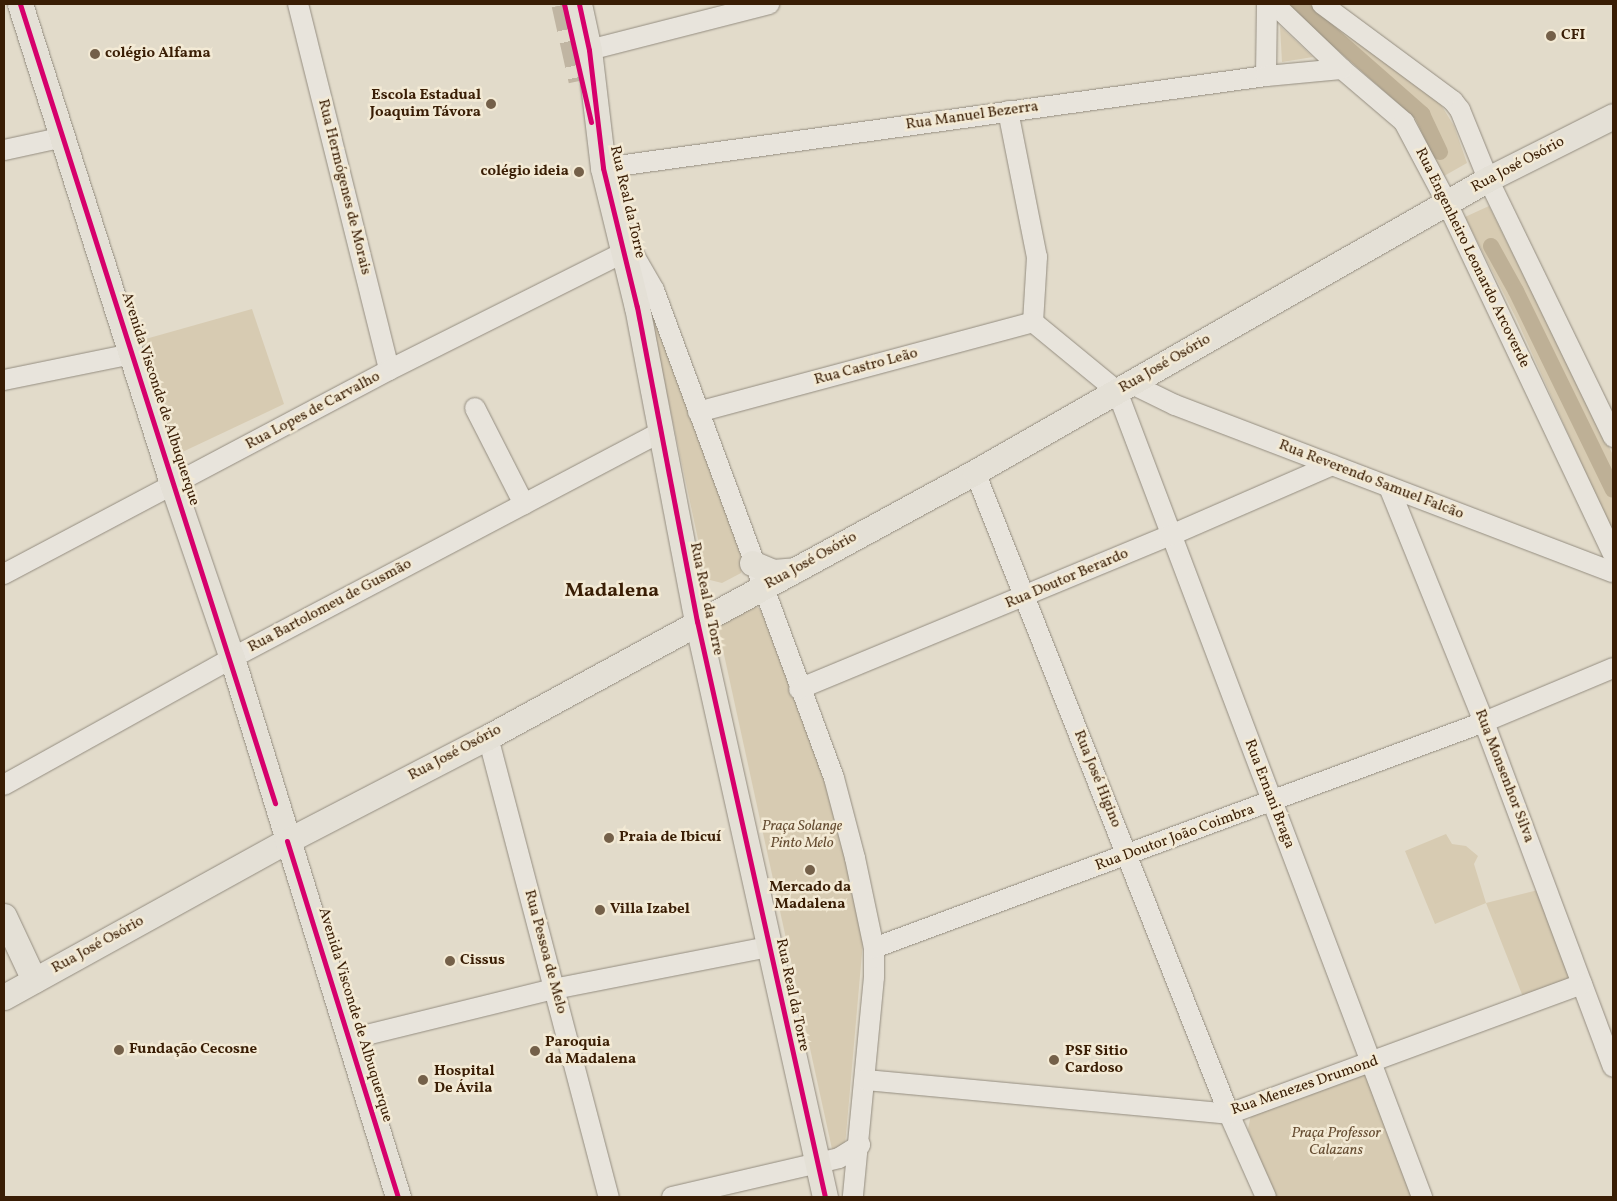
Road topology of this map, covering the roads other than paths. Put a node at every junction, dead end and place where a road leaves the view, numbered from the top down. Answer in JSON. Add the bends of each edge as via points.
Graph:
{"nodes":[{"id":1,"x":20,"y":4,"type":"edge"},
{"id":2,"x":298,"y":4,"type":"edge"},
{"id":3,"x":579,"y":4,"type":"edge"},
{"id":4,"x":769,"y":4,"type":"edge"},
{"id":5,"x":1267,"y":4,"type":"edge"},
{"id":6,"x":1274,"y":4,"type":"edge"},
{"id":7,"x":1322,"y":4,"type":"edge"},
{"id":8,"x":589,"y":50,"type":"junction"},
{"id":9,"x":1342,"y":69,"type":"junction"},
{"id":10,"x":1266,"y":76,"type":"junction"},
{"id":11,"x":581,"y":80,"type":"tunnel mouth"},
{"id":12,"x":1008,"y":112,"type":"junction"},
{"id":13,"x":1613,"y":116,"type":"edge"},
{"id":14,"x":64,"y":137,"type":"junction"},
{"id":15,"x":4,"y":150,"type":"edge"},
{"id":16,"x":603,"y":168,"type":"junction"},
{"id":17,"x":1488,"y":179,"type":"junction"},
{"id":18,"x":1447,"y":203,"type":"junction"},
{"id":19,"x":622,"y":242,"type":"junction"},
{"id":20,"x":1034,"y":322,"type":"junction"},
{"id":21,"x":132,"y":354,"type":"junction"},
{"id":22,"x":389,"y":370,"type":"junction"},
{"id":23,"x":4,"y":380,"type":"edge"},
{"id":24,"x":1124,"y":387,"type":"junction"},
{"id":25,"x":475,"y":408,"type":"dead end"},
{"id":26,"x":698,"y":412,"type":"junction"},
{"id":27,"x":659,"y":433,"type":"junction"},
{"id":28,"x":1613,"y":437,"type":"edge"},
{"id":29,"x":1332,"y":465,"type":"junction"},
{"id":30,"x":975,"y":472,"type":"junction"},
{"id":31,"x":173,"y":486,"type":"junction"},
{"id":32,"x":1389,"y":487,"type":"junction"},
{"id":33,"x":524,"y":504,"type":"junction"},
{"id":34,"x":1169,"y":536,"type":"junction"},
{"id":35,"x":1613,"y":554,"type":"edge"},
{"id":36,"x":752,"y":562,"type":"junction"},
{"id":37,"x":795,"y":570,"type":"junction"},
{"id":38,"x":1613,"y":572,"type":"edge"},
{"id":39,"x":4,"y":574,"type":"edge"},
{"id":40,"x":762,"y":588,"type":"junction"},
{"id":41,"x":1024,"y":597,"type":"junction"},
{"id":42,"x":697,"y":621,"type":"junction"},
{"id":43,"x":232,"y":658,"type":"junction"},
{"id":44,"x":1613,"y":668,"type":"edge"},
{"id":45,"x":799,"y":688,"type":"junction"},
{"id":46,"x":1484,"y":722,"type":"junction"},
{"id":47,"x":488,"y":737,"type":"junction"},
{"id":48,"x":4,"y":785,"type":"edge"},
{"id":49,"x":1272,"y":802,"type":"junction"},
{"id":50,"x":275,"y":803,"type":"junction"},
{"id":51,"x":330,"y":819,"type":"junction"},
{"id":52,"x":287,"y":841,"type":"junction"},
{"id":53,"x":1128,"y":855,"type":"junction"},
{"id":54,"x":4,"y":916,"type":"edge"},
{"id":55,"x":768,"y":947,"type":"junction"},
{"id":56,"x":874,"y":948,"type":"junction"},
{"id":57,"x":34,"y":980,"type":"junction"},
{"id":58,"x":1582,"y":984,"type":"junction"},
{"id":59,"x":554,"y":990,"type":"junction"},
{"id":60,"x":4,"y":997,"type":"edge"},
{"id":61,"x":350,"y":1039,"type":"junction"},
{"id":62,"x":1370,"y":1064,"type":"junction"},
{"id":63,"x":1613,"y":1067,"type":"edge"},
{"id":64,"x":865,"y":1080,"type":"junction"},
{"id":65,"x":1228,"y":1114,"type":"junction"},
{"id":66,"x":860,"y":1145,"type":"junction"},
{"id":67,"x":816,"y":1162,"type":"junction"},
{"id":68,"x":398,"y":1197,"type":"edge"},
{"id":69,"x":609,"y":1197,"type":"edge"},
{"id":70,"x":672,"y":1197,"type":"edge"},
{"id":71,"x":825,"y":1197,"type":"edge"},
{"id":72,"x":853,"y":1197,"type":"edge"},
{"id":73,"x":1266,"y":1197,"type":"edge"},
{"id":74,"x":1422,"y":1197,"type":"edge"}],
"edges":[{"from":1,"to":14,"type":"main road","name":"Avenida Visconde de Albuquerque"},
{"from":2,"to":22,"type":"street","name":"Rua Hermógenes de Morais"},
{"from":3,"to":8,"type":"main road","name":"Rua Real da Torre"},
{"from":4,"to":8,"type":"street"},
{"from":5,"to":10,"type":"street"},
{"from":6,"to":9,"type":"street","name":"Rua Engenheiro Leonardo Arcoverde"},
{"from":7,"to":17,"type":"street","via":[[1452,101],[1467,124]]},
{"from":8,"to":16,"type":"main road","name":"Rua Real da Torre"},
{"from":9,"to":10,"type":"street","name":"Rua Manuel Bezerra"},
{"from":9,"to":18,"type":"street","name":"Rua Engenheiro Leonardo Arcoverde","via":[[1404,122]]},
{"from":10,"to":12,"type":"street","name":"Rua Manuel Bezerra"},
{"from":11,"to":16,"type":"main road"},
{"from":12,"to":16,"type":"street","name":"Rua Manuel Bezerra"},
{"from":12,"to":20,"type":"street","via":[[1037,257]]},
{"from":13,"to":17,"type":"main road","name":"Rua José Osório"},
{"from":14,"to":15,"type":"street"},
{"from":14,"to":21,"type":"main road","name":"Avenida Visconde de Albuquerque"},
{"from":16,"to":19,"type":"main road","name":"Rua Real da Torre"},
{"from":17,"to":18,"type":"main road","name":"Rua José Osório"},
{"from":17,"to":28,"type":"street"},
{"from":18,"to":24,"type":"main road","name":"Rua José Osório"},
{"from":18,"to":35,"type":"street","name":"Rua Engenheiro Leonardo Arcoverde"},
{"from":19,"to":22,"type":"street","name":"Rua Lopes de Carvalho"},
{"from":19,"to":26,"type":"street","name":"Rua Real da Torre","via":[[647,275]]},
{"from":19,"to":27,"type":"main road","name":"Rua Real da Torre"},
{"from":20,"to":24,"type":"street","name":"Rua Reverendo Samuel Falcão"},
{"from":20,"to":26,"type":"street","name":"Rua Castro Leão"},
{"from":21,"to":23,"type":"street"},
{"from":21,"to":31,"type":"main road","name":"Avenida Visconde de Albuquerque"},
{"from":22,"to":31,"type":"street","name":"Rua Lopes de Carvalho"},
{"from":24,"to":29,"type":"street","name":"Rua Reverendo Samuel Falcão"},
{"from":24,"to":30,"type":"main road","name":"Rua José Osório"},
{"from":24,"to":34,"type":"street","name":"Rua Ernani Braga"},
{"from":25,"to":33,"type":"street"},
{"from":26,"to":36,"type":"street","name":"Rua Real da Torre"},
{"from":27,"to":33,"type":"street","name":"Rua Bartolomeu de Gusmão"},
{"from":27,"to":42,"type":"main road","name":"Rua Real da Torre"},
{"from":29,"to":32,"type":"street","name":"Rua Reverendo Samuel Falcão"},
{"from":29,"to":34,"type":"street","name":"Rua Doutor Berardo"},
{"from":30,"to":37,"type":"main road","name":"Rua José Osório"},
{"from":30,"to":41,"type":"street","name":"Rua José Higino"},
{"from":31,"to":39,"type":"street","name":"Rua Lopes de Carvalho"},
{"from":31,"to":43,"type":"main road","name":"Avenida Visconde de Albuquerque"},
{"from":32,"to":38,"type":"street","name":"Rua Reverendo Samuel Falcão"},
{"from":32,"to":46,"type":"street","name":"Rua Monsenhor Silva"},
{"from":33,"to":43,"type":"street","name":"Rua Bartolomeu de Gusmão"},
{"from":34,"to":41,"type":"street","name":"Rua Doutor Berardo"},
{"from":34,"to":49,"type":"street","name":"Rua Ernani Braga"},
{"from":36,"to":37,"type":"main road","via":[[773,572]]},
{"from":36,"to":40,"type":"street","name":"Rua Real da Torre"},
{"from":37,"to":40,"type":"main road","name":"Rua José Osório"},
{"from":40,"to":42,"type":"main road","name":"Rua José Osório"},
{"from":40,"to":45,"type":"street","name":"Rua Real da Torre"},
{"from":41,"to":45,"type":"street","name":"Rua Doutor Berardo"},
{"from":41,"to":53,"type":"street","name":"Rua José Higino"},
{"from":42,"to":47,"type":"main road","name":"Rua José Osório"},
{"from":42,"to":55,"type":"main road","name":"Rua Real da Torre"},
{"from":43,"to":48,"type":"street","name":"Rua Bartolomeu de Gusmão"},
{"from":43,"to":50,"type":"main road","name":"Avenida Visconde de Albuquerque"},
{"from":44,"to":46,"type":"street","name":"Rua Doutor João Coimbra"},
{"from":45,"to":56,"type":"street","name":"Rua Real da Torre","via":[[834,778]]},
{"from":46,"to":49,"type":"street","name":"Rua Doutor João Coimbra"},
{"from":46,"to":58,"type":"street","name":"Rua Monsenhor Silva"},
{"from":47,"to":51,"type":"main road","name":"Rua José Osório"},
{"from":47,"to":59,"type":"street","name":"Rua Pessoa de Melo"},
{"from":49,"to":53,"type":"street","name":"Rua Doutor João Coimbra"},
{"from":49,"to":62,"type":"street","name":"Rua Ernani Braga"},
{"from":50,"to":51,"type":"main road","via":[[300,816]]},
{"from":50,"to":52,"type":"main road","name":"Avenida Visconde de Albuquerque"},
{"from":51,"to":52,"type":"main road","name":"Rua José Osório"},
{"from":52,"to":57,"type":"main road","name":"Rua José Osório"},
{"from":52,"to":61,"type":"main road","name":"Avenida Visconde de Albuquerque"},
{"from":53,"to":56,"type":"street","name":"Rua Doutor João Coimbra"},
{"from":53,"to":65,"type":"street","name":"Rua José Higino"},
{"from":54,"to":57,"type":"main road"},
{"from":55,"to":59,"type":"street"},
{"from":55,"to":67,"type":"main road","name":"Rua Real da Torre"},
{"from":56,"to":64,"type":"street","name":"Rua Real da Torre"},
{"from":57,"to":60,"type":"main road","name":"Rua José Osório"},
{"from":58,"to":62,"type":"street","name":"Rua Menezes Drumond"},
{"from":58,"to":63,"type":"street","name":"Rua Monsenhor Silva"},
{"from":59,"to":61,"type":"street"},
{"from":59,"to":69,"type":"street","name":"Rua Pessoa de Melo"},
{"from":61,"to":68,"type":"main road","name":"Avenida Visconde de Albuquerque"},
{"from":62,"to":65,"type":"street","name":"Rua Menezes Drumond"},
{"from":62,"to":74,"type":"street","name":"Rua Ernani Braga"},
{"from":64,"to":65,"type":"street","name":"Rua Menezes Drumond"},
{"from":64,"to":66,"type":"street","name":"Rua Real da Torre"},
{"from":65,"to":73,"type":"street","name":"Rua José Higino"},
{"from":66,"to":67,"type":"street","via":[[839,1158]]},
{"from":66,"to":72,"type":"street","name":"Rua Real da Torre"},
{"from":67,"to":70,"type":"street"},
{"from":67,"to":71,"type":"main road","name":"Rua Real da Torre"}]}
